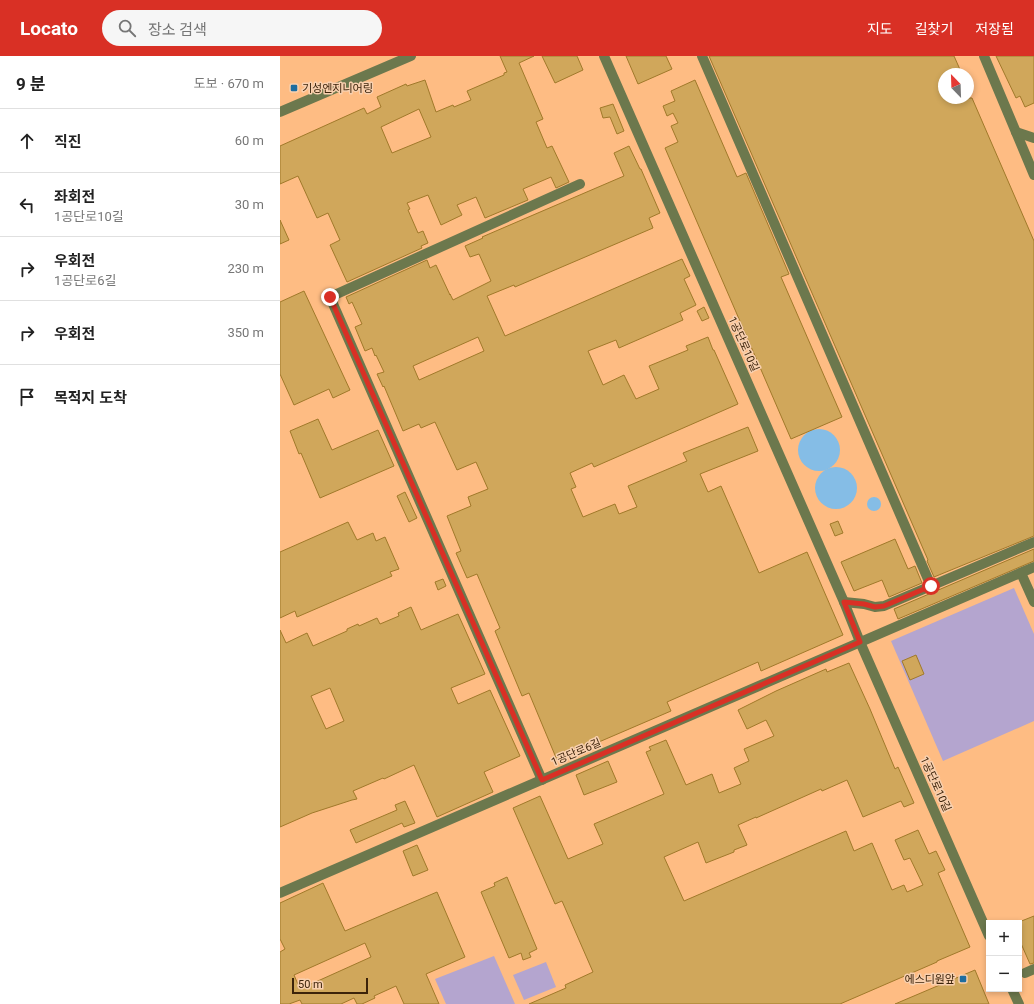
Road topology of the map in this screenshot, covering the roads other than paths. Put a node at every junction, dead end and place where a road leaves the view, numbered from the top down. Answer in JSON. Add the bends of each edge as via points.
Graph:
{"nodes":[{"id":1,"x":411,"y":56,"type":"edge"},
{"id":2,"x":604,"y":56,"type":"edge"},
{"id":3,"x":702,"y":56,"type":"edge"},
{"id":4,"x":984,"y":56,"type":"edge"},
{"id":5,"x":280,"y":112,"type":"edge"},
{"id":6,"x":1016,"y":132,"type":"junction"},
{"id":7,"x":1034,"y":138,"type":"edge"},
{"id":8,"x":1034,"y":175,"type":"edge"},
{"id":9,"x":580,"y":184,"type":"dead end"},
{"id":10,"x":1034,"y":542,"type":"edge"},
{"id":11,"x":1034,"y":567,"type":"edge"},
{"id":12,"x":1022,"y":573,"type":"junction"},
{"id":13,"x":931,"y":586,"type":"junction"},
{"id":14,"x":844,"y":602,"type":"junction"},
{"id":15,"x":1034,"y":602,"type":"edge"},
{"id":16,"x":860,"y":642,"type":"junction"},
{"id":17,"x":542,"y":780,"type":"junction"},
{"id":18,"x":280,"y":893,"type":"edge"},
{"id":19,"x":986,"y":929,"type":"edge"},
{"id":20,"x":1013,"y":992,"type":"edge"},
{"id":21,"x":1019,"y":1004,"type":"edge"}],
"edges":[{"from":1,"to":5,"type":"street"},
{"from":2,"to":14,"type":"street","name":"1공단로10길"},
{"from":3,"to":13,"type":"street"},
{"from":4,"to":6,"type":"street"},
{"from":6,"to":7,"type":"street"},
{"from":6,"to":8,"type":"street"},
{"from":9,"to":17,"type":"street","via":[[330,297]]},
{"from":10,"to":13,"type":"street"},
{"from":11,"to":12,"type":"street"},
{"from":12,"to":15,"type":"street"},
{"from":12,"to":16,"type":"street"},
{"from":13,"to":14,"type":"street","via":[[884,606]]},
{"from":14,"to":16,"type":"street","name":"1공단로10길"},
{"from":16,"to":17,"type":"street","name":"1공단로6길"},
{"from":16,"to":19,"type":"street","name":"1공단로10길"},
{"from":17,"to":18,"type":"street","name":"1공단로6길"},
{"from":20,"to":21,"type":"street"}]}
